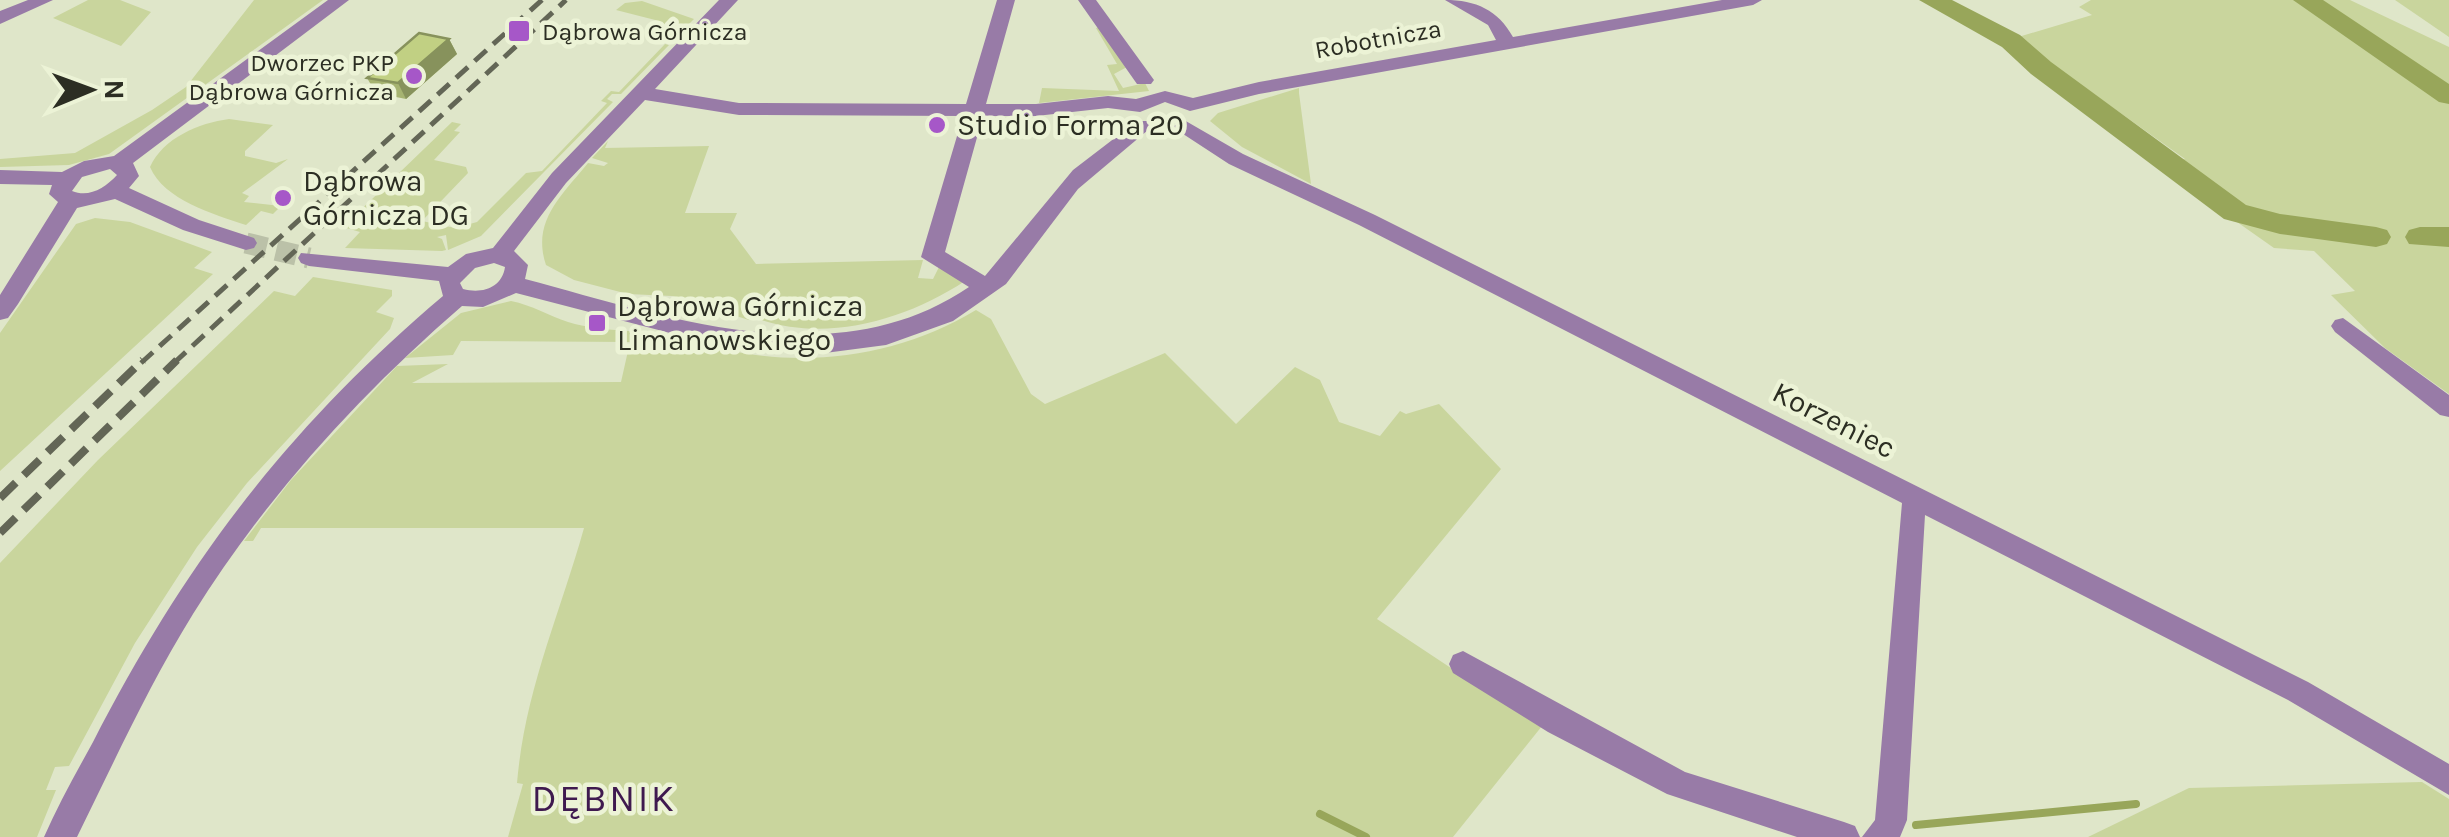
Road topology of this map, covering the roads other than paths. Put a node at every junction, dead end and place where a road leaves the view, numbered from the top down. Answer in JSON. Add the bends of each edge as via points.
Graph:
{"nodes":[{"id":1,"x":44,"y":0,"type":"edge"},
{"id":2,"x":340,"y":0,"type":"edge"},
{"id":3,"x":729,"y":0,"type":"edge"},
{"id":4,"x":1006,"y":0,"type":"edge"},
{"id":5,"x":1087,"y":0,"type":"edge"},
{"id":6,"x":1454,"y":0,"type":"edge"},
{"id":7,"x":1753,"y":0,"type":"edge"},
{"id":8,"x":0,"y":18,"type":"edge"},
{"id":9,"x":1508,"y":44,"type":"junction"},
{"id":10,"x":1144,"y":80,"type":"dead end"},
{"id":11,"x":640,"y":93,"type":"junction"},
{"id":12,"x":975,"y":110,"type":"junction"},
{"id":13,"x":1142,"y":116,"type":"junction"},
{"id":14,"x":1187,"y":116,"type":"junction"},
{"id":15,"x":118,"y":163,"type":"junction"},
{"id":16,"x":0,"y":177,"type":"edge"},
{"id":17,"x":69,"y":190,"type":"junction"},
{"id":18,"x":114,"y":190,"type":"junction"},
{"id":19,"x":246,"y":243,"type":"tunnel mouth"},
{"id":20,"x":499,"y":255,"type":"junction"},
{"id":21,"x":309,"y":258,"type":"tunnel mouth"},
{"id":22,"x":512,"y":284,"type":"junction"},
{"id":23,"x":455,"y":286,"type":"junction"},
{"id":24,"x":986,"y":287,"type":"junction"},
{"id":25,"x":0,"y":312,"type":"edge"},
{"id":26,"x":2343,"y":326,"type":"dead end"},
{"id":27,"x":2449,"y":408,"type":"edge"},
{"id":28,"x":1918,"y":499,"type":"junction"},
{"id":29,"x":1463,"y":664,"type":"dead end"},
{"id":30,"x":2449,"y":781,"type":"edge"},
{"id":31,"x":60,"y":837,"type":"edge"},
{"id":32,"x":1844,"y":837,"type":"edge"},
{"id":33,"x":1878,"y":837,"type":"edge"}],
"edges":[{"from":1,"to":8,"type":"street"},
{"from":2,"to":15,"type":"street"},
{"from":3,"to":11,"type":"street"},
{"from":4,"to":12,"type":"street"},
{"from":5,"to":10,"type":"street"},
{"from":6,"to":9,"type":"street","via":[[1494,21]]},
{"from":7,"to":9,"type":"street","name":"Robotnicza"},
{"from":9,"to":14,"type":"street","name":"Robotnicza","via":[[1259,88]]},
{"from":11,"to":12,"type":"street","via":[[734,109]]},
{"from":11,"to":20,"type":"street","via":[[554,184]]},
{"from":12,"to":13,"type":"street","via":[[1101,102]]},
{"from":12,"to":24,"type":"street","via":[[932,257]]},
{"from":13,"to":14,"type":"street","via":[[1166,131]]},
{"from":13,"to":14,"type":"street","via":[[1162,96],[1178,98]]},
{"from":13,"to":24,"type":"street","via":[[1069,186],[1018,256]]},
{"from":14,"to":28,"type":"street","name":"Korzeniec","via":[[1245,164]]},
{"from":15,"to":17,"type":"street","via":[[90,166]]},
{"from":15,"to":18,"type":"street","via":[[129,172]]},
{"from":16,"to":17,"type":"street"},
{"from":17,"to":18,"type":"street","via":[[90,200]]},
{"from":17,"to":25,"type":"street"},
{"from":18,"to":19,"type":"street"},
{"from":20,"to":22,"type":"street","via":[[517,266]]},
{"from":20,"to":23,"type":"street","via":[[476,258]]},
{"from":21,"to":23,"type":"street"},
{"from":22,"to":23,"type":"street","via":[[486,298]]},
{"from":22,"to":24,"type":"street","via":[[728,337],[803,346],[906,330]]},
{"from":23,"to":31,"type":"street","via":[[286,467],[223,546],[163,639]]},
{"from":26,"to":27,"type":"street"},
{"from":28,"to":30,"type":"street","name":"Korzeniec","via":[[2298,691]]},
{"from":28,"to":33,"type":"street","via":[[1890,820]]},
{"from":29,"to":32,"type":"street","via":[[1678,784]]}]}
